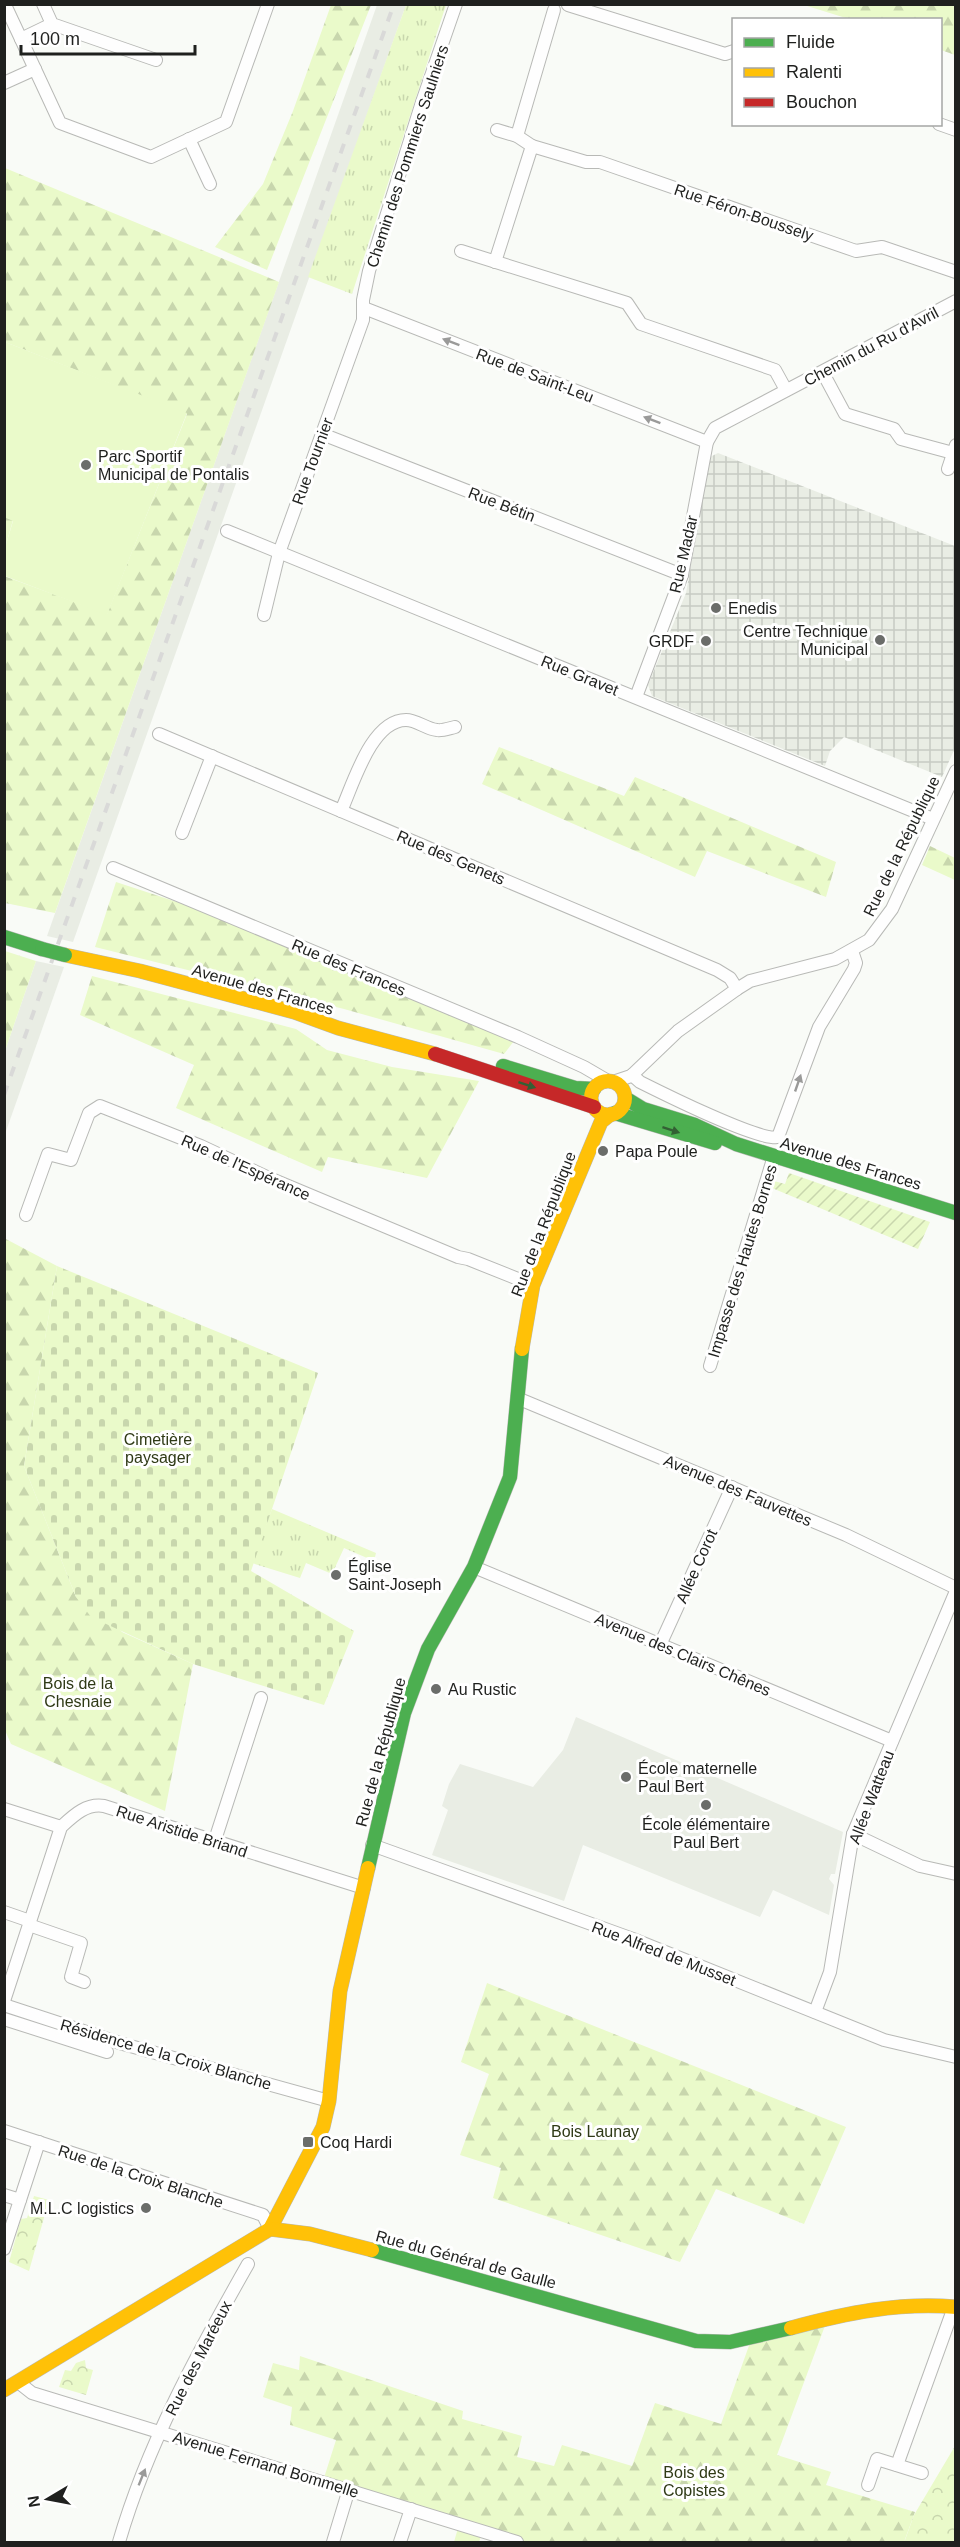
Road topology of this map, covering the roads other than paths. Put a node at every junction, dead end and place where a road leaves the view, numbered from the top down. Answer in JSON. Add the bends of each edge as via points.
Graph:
{"nodes":[{"id":1,"x":43,"y":4,"type":"edge"},
{"id":2,"x":268,"y":4,"type":"edge"},
{"id":3,"x":456,"y":4,"type":"edge"},
{"id":4,"x":568,"y":5,"type":"edge"},
{"id":5,"x":7,"y":6,"type":"edge"},
{"id":6,"x":550,"y":8,"type":"edge"},
{"id":7,"x":52,"y":24,"type":"junction"},
{"id":8,"x":21,"y":39,"type":"junction"},
{"id":9,"x":732,"y":52,"type":"edge"},
{"id":10,"x":156,"y":60,"type":"dead end"},
{"id":11,"x":35,"y":69,"type":"junction"},
{"id":12,"x":4,"y":83,"type":"edge"},
{"id":13,"x":497,"y":130,"type":"dead end"},
{"id":14,"x":517,"y":136,"type":"junction"},
{"id":15,"x":189,"y":139,"type":"junction"},
{"id":16,"x":532,"y":146,"type":"junction"},
{"id":17,"x":210,"y":184,"type":"dead end"},
{"id":18,"x":461,"y":251,"type":"dead end"},
{"id":19,"x":495,"y":262,"type":"junction"},
{"id":20,"x":956,"y":272,"type":"edge"},
{"id":21,"x":956,"y":301,"type":"edge"},
{"id":22,"x":364,"y":308,"type":"junction"},
{"id":23,"x":823,"y":373,"type":"junction"},
{"id":24,"x":786,"y":390,"type":"junction"},
{"id":25,"x":322,"y":434,"type":"junction"},
{"id":26,"x":707,"y":442,"type":"junction"},
{"id":27,"x":954,"y":449,"type":"edge"},
{"id":28,"x":948,"y":469,"type":"dead end"},
{"id":29,"x":227,"y":531,"type":"dead end"},
{"id":30,"x":279,"y":553,"type":"junction"},
{"id":31,"x":682,"y":575,"type":"junction"},
{"id":32,"x":264,"y":615,"type":"dead end"},
{"id":33,"x":636,"y":698,"type":"junction"},
{"id":34,"x":455,"y":727,"type":"dead end"},
{"id":35,"x":159,"y":734,"type":"dead end"},
{"id":36,"x":212,"y":756,"type":"junction"},
{"id":37,"x":956,"y":771,"type":"edge"},
{"id":38,"x":341,"y":811,"type":"junction"},
{"id":39,"x":933,"y":819,"type":"junction"},
{"id":40,"x":182,"y":833,"type":"dead end"},
{"id":41,"x":113,"y":868,"type":"dead end"},
{"id":42,"x":4,"y":937,"type":"edge"},
{"id":43,"x":852,"y":951,"type":"junction"},
{"id":44,"x":737,"y":988,"type":"junction"},
{"id":45,"x":452,"y":1059,"type":"junction"},
{"id":46,"x":584,"y":1067,"type":"junction"},
{"id":47,"x":631,"y":1076,"type":"junction"},
{"id":48,"x":611,"y":1082,"type":"junction"},
{"id":49,"x":594,"y":1088,"type":"junction"},
{"id":50,"x":624,"y":1096,"type":"junction"},
{"id":51,"x":604,"y":1114,"type":"junction"},
{"id":52,"x":736,"y":1144,"type":"junction"},
{"id":53,"x":774,"y":1156,"type":"junction"},
{"id":54,"x":956,"y":1213,"type":"edge"},
{"id":55,"x":26,"y":1215,"type":"dead end"},
{"id":56,"x":533,"y":1285,"type":"junction"},
{"id":57,"x":710,"y":1366,"type":"dead end"},
{"id":58,"x":517,"y":1398,"type":"junction"},
{"id":59,"x":732,"y":1487,"type":"junction"},
{"id":60,"x":474,"y":1567,"type":"junction"},
{"id":61,"x":956,"y":1589,"type":"edge"},
{"id":62,"x":660,"y":1644,"type":"junction"},
{"id":63,"x":261,"y":1698,"type":"dead end"},
{"id":64,"x":892,"y":1741,"type":"junction"},
{"id":65,"x":4,"y":1809,"type":"edge"},
{"id":66,"x":61,"y":1827,"type":"junction"},
{"id":67,"x":853,"y":1834,"type":"junction"},
{"id":68,"x":214,"y":1842,"type":"junction"},
{"id":69,"x":372,"y":1845,"type":"junction"},
{"id":70,"x":956,"y":1874,"type":"edge"},
{"id":71,"x":364,"y":1888,"type":"junction"},
{"id":72,"x":4,"y":1912,"type":"edge"},
{"id":73,"x":30,"y":1923,"type":"junction"},
{"id":74,"x":84,"y":1982,"type":"dead end"},
{"id":75,"x":4,"y":2001,"type":"edge"},
{"id":76,"x":4,"y":2005,"type":"edge"},
{"id":77,"x":815,"y":2012,"type":"junction"},
{"id":78,"x":4,"y":2019,"type":"edge"},
{"id":79,"x":107,"y":2052,"type":"dead end"},
{"id":80,"x":956,"y":2057,"type":"edge"},
{"id":81,"x":329,"y":2102,"type":"junction"},
{"id":82,"x":4,"y":2131,"type":"edge"},
{"id":83,"x":39,"y":2142,"type":"junction"},
{"id":84,"x":4,"y":2194,"type":"edge"},
{"id":85,"x":20,"y":2200,"type":"junction"},
{"id":86,"x":270,"y":2229,"type":"junction"},
{"id":87,"x":4,"y":2249,"type":"edge"},
{"id":88,"x":248,"y":2264,"type":"dead end"},
{"id":89,"x":955,"y":2307,"type":"edge"},
{"id":90,"x":18,"y":2382,"type":"junction"},
{"id":91,"x":4,"y":2390,"type":"edge"},
{"id":92,"x":160,"y":2433,"type":"junction"},
{"id":93,"x":897,"y":2465,"type":"junction"},
{"id":94,"x":922,"y":2473,"type":"dead end"},
{"id":95,"x":868,"y":2485,"type":"dead end"},
{"id":96,"x":349,"y":2489,"type":"junction"},
{"id":97,"x":411,"y":2509,"type":"junction"},
{"id":98,"x":119,"y":2542,"type":"edge"},
{"id":99,"x":333,"y":2542,"type":"edge"},
{"id":100,"x":400,"y":2542,"type":"edge"},
{"id":101,"x":517,"y":2542,"type":"edge"}],
"edges":[{"from":1,"to":7,"type":"street"},
{"from":2,"to":15,"type":"street","via":[[226,122]]},
{"from":3,"to":22,"type":"street","name":"Chemin des Pommiers Saulniers","via":[[369,271]]},
{"from":4,"to":6,"type":"street","via":[[562,10]]},
{"from":4,"to":9,"type":"street","via":[[725,54]]},
{"from":5,"to":8,"type":"street"},
{"from":6,"to":14,"type":"street"},
{"from":7,"to":8,"type":"street"},
{"from":7,"to":10,"type":"street"},
{"from":8,"to":11,"type":"street"},
{"from":11,"to":12,"type":"street"},
{"from":11,"to":15,"type":"street","via":[[60,123],[151,157]]},
{"from":13,"to":14,"type":"street"},
{"from":14,"to":16,"type":"street"},
{"from":15,"to":17,"type":"street"},
{"from":16,"to":19,"type":"street"},
{"from":16,"to":20,"type":"street","name":"Rue Féron-Boussely","via":[[586,162],[600,162],[856,250],[882,247]]},
{"from":18,"to":19,"type":"street","name":"Chemin du Ru d'Avril"},
{"from":19,"to":24,"type":"street","name":"Chemin du Ru d'Avril","via":[[627,303],[641,324],[775,370]]},
{"from":21,"to":23,"type":"street","name":"Chemin du Ru d'Avril"},
{"from":22,"to":25,"type":"street","name":"Rue Tournier"},
{"from":26,"to":22,"type":"street","name":"Rue de Saint-Leu","one_way":true},
{"from":23,"to":24,"type":"street","name":"Chemin du Ru d'Avril"},
{"from":23,"to":27,"type":"street","via":[[845,414],[894,429],[901,439]]},
{"from":24,"to":26,"type":"street","name":"Chemin du Ru d'Avril","via":[[715,428]]},
{"from":25,"to":30,"type":"street","name":"Rue Tournier"},
{"from":25,"to":31,"type":"street","name":"Rue Bétin"},
{"from":26,"to":31,"type":"street","name":"Rue Madar"},
{"from":27,"to":28,"type":"street"},
{"from":29,"to":30,"type":"street","name":"Rue Gravet"},
{"from":30,"to":32,"type":"street","name":"Rue Tournier"},
{"from":30,"to":33,"type":"street","name":"Rue Gravet"},
{"from":31,"to":33,"type":"street","name":"Rue Madar"},
{"from":33,"to":39,"type":"street","name":"Rue Gravet"},
{"from":34,"to":38,"type":"street","via":[[437,730],[409,720],[379,733],[368,748]]},
{"from":35,"to":36,"type":"street","name":"Rue des Genets"},
{"from":36,"to":38,"type":"street","name":"Rue des Genets"},
{"from":36,"to":40,"type":"street"},
{"from":37,"to":39,"type":"street","name":"Rue de la République"},
{"from":38,"to":44,"type":"street","name":"Rue des Genets","via":[[717,970]]},
{"from":39,"to":43,"type":"street","name":"Rue de la République","via":[[892,909],[869,940]]},
{"from":41,"to":46,"type":"street","name":"Rue des Frances"},
{"from":42,"to":45,"type":"street","name":"Avenue des Frances","bridge":true,"via":[[141,971]]},
{"from":43,"to":44,"type":"street","name":"Rue de la République"},
{"from":47,"to":43,"type":"street","name":"Avenue des Frances","one_way":true,"via":[[740,1130],[766,1138],[778,1137],[819,1027],[856,963]]},
{"from":44,"to":47,"type":"street","name":"Rue de la République","via":[[678,1031]]},
{"from":45,"to":49,"type":"street","name":"Avenue des Frances","via":[[511,1068],[581,1090]]},
{"from":45,"to":51,"type":"street","name":"Avenue des Frances","one_way":true},
{"from":46,"to":48,"type":"street","name":"Rue des Frances"},
{"from":46,"to":49,"type":"street"},
{"from":47,"to":48,"type":"street","name":"Rue de la République"},
{"from":47,"to":50,"type":"street","name":"Rue de la République"},
{"from":48,"to":49,"type":"street"},
{"from":48,"to":50,"type":"street","via":[[619,1085]]},
{"from":49,"to":51,"type":"street","via":[[591,1100]]},
{"from":50,"to":51,"type":"street","via":[[622,1107]]},
{"from":50,"to":52,"type":"street","name":"Avenue des Frances","via":[[642,1109],[695,1125]]},
{"from":51,"to":52,"type":"street","name":"Avenue des Frances","one_way":true,"via":[[715,1143]]},
{"from":51,"to":56,"type":"street","name":"Rue de la République"},
{"from":52,"to":53,"type":"street","name":"Avenue des Frances"},
{"from":53,"to":54,"type":"street","name":"Avenue des Frances"},
{"from":53,"to":57,"type":"street","name":"Impasse des Hautes Bornes"},
{"from":55,"to":56,"type":"street","name":"Rue de l'Espérance","via":[[48,1154],[71,1160],[89,1113],[100,1106]]},
{"from":56,"to":58,"type":"street","name":"Rue de la République"},
{"from":58,"to":59,"type":"street","name":"Avenue des Fauvettes"},
{"from":58,"to":60,"type":"street","name":"Rue de la République","via":[[510,1478]]},
{"from":59,"to":61,"type":"street","name":"Avenue des Fauvettes","via":[[846,1535]]},
{"from":59,"to":62,"type":"street","name":"Allée Corot"},
{"from":60,"to":62,"type":"street","name":"Avenue des Clairs Chênes"},
{"from":60,"to":69,"type":"street","name":"Rue de la République","via":[[436,1630],[412,1689]]},
{"from":61,"to":64,"type":"street","name":"Allée Watteau"},
{"from":62,"to":64,"type":"street","name":"Avenue des Clairs Chênes"},
{"from":63,"to":68,"type":"street"},
{"from":64,"to":67,"type":"street","name":"Allée Watteau"},
{"from":65,"to":66,"type":"street"},
{"from":66,"to":68,"type":"street","name":"Rue Aristide Briand","via":[[83,1809],[99,1805]]},
{"from":66,"to":73,"type":"street"},
{"from":67,"to":70,"type":"street","via":[[920,1866]]},
{"from":67,"to":77,"type":"street","name":"Allée Watteau","via":[[830,1972]]},
{"from":68,"to":71,"type":"street","name":"Rue Aristide Briand"},
{"from":69,"to":71,"type":"street","name":"Rue de la République"},
{"from":69,"to":77,"type":"street","name":"Rue Alfred de Musset","via":[[633,1939]]},
{"from":71,"to":81,"type":"street","name":"Rue de la République","via":[[340,1991]]},
{"from":72,"to":73,"type":"street"},
{"from":73,"to":74,"type":"street","via":[[81,1943],[71,1977]]},
{"from":73,"to":75,"type":"street"},
{"from":76,"to":81,"type":"street","name":"Résidence de la Croix Blanche","via":[[123,2044]]},
{"from":77,"to":80,"type":"street","name":"Rue Alfred de Musset","via":[[884,2040]]},
{"from":78,"to":79,"type":"street"},
{"from":81,"to":86,"type":"street","name":"Rue de la République","via":[[313,2150]]},
{"from":82,"to":83,"type":"street","name":"Rue de la Croix Blanche"},
{"from":83,"to":85,"type":"street"},
{"from":83,"to":86,"type":"street","name":"Rue de la Croix Blanche","via":[[263,2215]]},
{"from":84,"to":85,"type":"street"},
{"from":85,"to":87,"type":"street"},
{"from":86,"to":89,"type":"street","name":"Rue du Général de Gaulle","via":[[310,2234],[400,2257],[696,2341],[747,2339],[873,2308],[939,2304]]},
{"from":86,"to":90,"type":"street"},
{"from":88,"to":92,"type":"street","name":"Rue des Maréeux"},
{"from":89,"to":93,"type":"street"},
{"from":90,"to":91,"type":"street"},
{"from":90,"to":92,"type":"street","name":"Avenue Fernand Bommelle","via":[[32,2393]]},
{"from":92,"to":96,"type":"street","name":"Avenue Fernand Bommelle"},
{"from":98,"to":92,"type":"street","name":"Rue des Maréeux","one_way":true},
{"from":93,"to":94,"type":"street"},
{"from":93,"to":95,"type":"street","via":[[877,2459]]},
{"from":96,"to":97,"type":"street","name":"Avenue Fernand Bommelle"},
{"from":96,"to":99,"type":"street"},
{"from":97,"to":100,"type":"street"},
{"from":97,"to":101,"type":"street","name":"Avenue Fernand Bommelle"}]}
